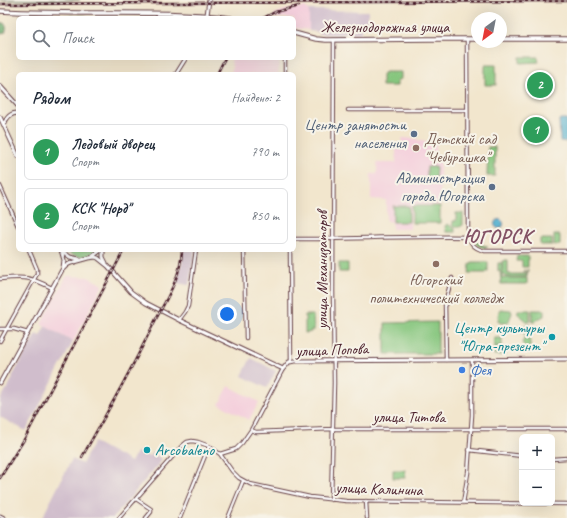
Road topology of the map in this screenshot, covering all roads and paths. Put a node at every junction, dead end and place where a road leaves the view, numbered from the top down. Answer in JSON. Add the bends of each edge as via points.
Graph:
{"nodes":[{"id":1,"x":209,"y":0,"type":"edge"},
{"id":2,"x":0,"y":11,"type":"edge"},
{"id":3,"x":207,"y":16,"type":"edge"},
{"id":4,"x":296,"y":34,"type":"edge"},
{"id":5,"x":467,"y":39,"type":"junction"},
{"id":6,"x":471,"y":39,"type":"edge"},
{"id":7,"x":507,"y":39,"type":"edge"},
{"id":8,"x":567,"y":39,"type":"edge"},
{"id":9,"x":334,"y":40,"type":"junction"},
{"id":10,"x":185,"y":60,"type":"edge"},
{"id":11,"x":285,"y":60,"type":"edge"},
{"id":12,"x":177,"y":72,"type":"edge"},
{"id":13,"x":285,"y":72,"type":"edge"},
{"id":14,"x":0,"y":86,"type":"edge"},
{"id":15,"x":16,"y":104,"type":"edge"},
{"id":16,"x":348,"y":110,"type":"dead end"},
{"id":17,"x":467,"y":110,"type":"junction"},
{"id":18,"x":16,"y":113,"type":"edge"},
{"id":19,"x":0,"y":117,"type":"edge"},
{"id":20,"x":4,"y":126,"type":"junction"},
{"id":21,"x":16,"y":152,"type":"edge"},
{"id":22,"x":0,"y":186,"type":"edge"},
{"id":23,"x":16,"y":222,"type":"edge"},
{"id":24,"x":469,"y":237,"type":"junction"},
{"id":25,"x":296,"y":239,"type":"edge"},
{"id":26,"x":333,"y":239,"type":"junction"},
{"id":27,"x":567,"y":251,"type":"edge"},
{"id":28,"x":30,"y":252,"type":"edge"},
{"id":29,"x":62,"y":252,"type":"edge"},
{"id":30,"x":64,"y":252,"type":"edge"},
{"id":31,"x":100,"y":252,"type":"edge"},
{"id":32,"x":102,"y":252,"type":"edge"},
{"id":33,"x":196,"y":252,"type":"edge"},
{"id":34,"x":244,"y":252,"type":"edge"},
{"id":35,"x":290,"y":252,"type":"edge"},
{"id":36,"x":89,"y":258,"type":"junction"},
{"id":37,"x":83,"y":259,"type":"junction"},
{"id":38,"x":108,"y":266,"type":"junction"},
{"id":39,"x":62,"y":270,"type":"junction"},
{"id":40,"x":452,"y":278,"type":"dead end"},
{"id":41,"x":0,"y":279,"type":"edge"},
{"id":42,"x":34,"y":280,"type":"junction"},
{"id":43,"x":52,"y":288,"type":"junction"},
{"id":44,"x":178,"y":320,"type":"junction"},
{"id":45,"x":7,"y":328,"type":"junction"},
{"id":46,"x":0,"y":329,"type":"edge"},
{"id":47,"x":28,"y":333,"type":"junction"},
{"id":48,"x":246,"y":338,"type":"dead end"},
{"id":49,"x":0,"y":341,"type":"edge"},
{"id":50,"x":567,"y":359,"type":"edge"},
{"id":51,"x":446,"y":360,"type":"junction"},
{"id":52,"x":472,"y":360,"type":"junction"},
{"id":53,"x":334,"y":361,"type":"junction"},
{"id":54,"x":290,"y":362,"type":"junction"},
{"id":55,"x":276,"y":365,"type":"junction"},
{"id":56,"x":283,"y":369,"type":"junction"},
{"id":57,"x":1,"y":377,"type":"edge"},
{"id":58,"x":0,"y":383,"type":"edge"},
{"id":59,"x":333,"y":429,"type":"junction"},
{"id":60,"x":471,"y":429,"type":"junction"},
{"id":61,"x":567,"y":429,"type":"edge"},
{"id":62,"x":251,"y":430,"type":"junction"},
{"id":63,"x":208,"y":446,"type":"junction"},
{"id":64,"x":469,"y":450,"type":"junction"},
{"id":65,"x":220,"y":454,"type":"junction"},
{"id":66,"x":519,"y":456,"type":"edge"},
{"id":67,"x":567,"y":458,"type":"edge"},
{"id":68,"x":555,"y":459,"type":"edge"},
{"id":69,"x":243,"y":481,"type":"junction"},
{"id":70,"x":136,"y":499,"type":"junction"},
{"id":71,"x":331,"y":500,"type":"junction"},
{"id":72,"x":366,"y":501,"type":"junction"},
{"id":73,"x":463,"y":503,"type":"junction"},
{"id":74,"x":567,"y":504,"type":"edge"},
{"id":75,"x":0,"y":516,"type":"edge"},
{"id":76,"x":4,"y":518,"type":"edge"},
{"id":77,"x":119,"y":518,"type":"edge"},
{"id":78,"x":146,"y":518,"type":"edge"},
{"id":79,"x":180,"y":518,"type":"edge"},
{"id":80,"x":228,"y":518,"type":"edge"},
{"id":81,"x":367,"y":518,"type":"edge"}],
"edges":[{"from":1,"to":3,"type":"street"},
{"from":2,"to":3,"type":"main road","via":[[167,13]]},
{"from":4,"to":9,"type":"main road","name":"Железнодорожная улица","via":[[316,39]]},
{"from":5,"to":6,"type":"main road","name":"Железнодорожная улица"},
{"from":5,"to":9,"type":"main road","name":"Железнодорожная улица"},
{"from":5,"to":17,"type":"street"},
{"from":7,"to":8,"type":"main road"},
{"from":9,"to":26,"type":"street","name":"улица Механизаторов"},
{"from":10,"to":12,"type":"street"},
{"from":11,"to":13,"type":"street"},
{"from":14,"to":15,"type":"street"},
{"from":16,"to":17,"type":"street"},
{"from":17,"to":24,"type":"street"},
{"from":18,"to":20,"type":"street","via":[[6,119]]},
{"from":19,"to":20,"type":"street"},
{"from":20,"to":21,"type":"street"},
{"from":22,"to":23,"type":"street"},
{"from":24,"to":26,"type":"street"},
{"from":24,"to":27,"type":"street","via":[[473,245],[485,251]]},
{"from":25,"to":26,"type":"street"},
{"from":26,"to":53,"type":"street","name":"улица Механизаторов"},
{"from":28,"to":42,"type":"street","via":[[38,270]]},
{"from":29,"to":39,"type":"street","via":[[64,260]]},
{"from":30,"to":37,"type":"street","via":[[70,257]]},
{"from":31,"to":36,"type":"street"},
{"from":32,"to":38,"type":"street"},
{"from":33,"to":44,"type":"street","via":[[188,306]]},
{"from":34,"to":48,"type":"street"},
{"from":35,"to":54,"type":"street"},
{"from":36,"to":37,"type":"street"},
{"from":36,"to":38,"type":"street","via":[[98,258]]},
{"from":37,"to":39,"type":"street","via":[[69,264]]},
{"from":38,"to":44,"type":"street","name":"улица Попова","via":[[135,296]]},
{"from":39,"to":43,"type":"street"},
{"from":40,"to":51,"type":"street","via":[[445,302]]},
{"from":41,"to":42,"type":"street","via":[[21,277]]},
{"from":42,"to":43,"type":"street"},
{"from":42,"to":45,"type":"street"},
{"from":43,"to":47,"type":"street"},
{"from":44,"to":55,"type":"street","name":"улица Попова"},
{"from":45,"to":46,"type":"street"},
{"from":45,"to":47,"type":"street"},
{"from":45,"to":49,"type":"street"},
{"from":47,"to":57,"type":"street"},
{"from":50,"to":52,"type":"street","name":"улица Попова"},
{"from":51,"to":52,"type":"street","name":"улица Попова"},
{"from":51,"to":53,"type":"street","name":"улица Попова"},
{"from":52,"to":60,"type":"street"},
{"from":53,"to":54,"type":"street","name":"улица Попова"},
{"from":53,"to":59,"type":"street","name":"улица Механизаторов"},
{"from":54,"to":55,"type":"street"},
{"from":54,"to":56,"type":"street","name":"улица Попова"},
{"from":55,"to":56,"type":"street","name":"улица Попова"},
{"from":56,"to":62,"type":"street"},
{"from":57,"to":58,"type":"street"},
{"from":59,"to":60,"type":"street","name":"улица Титова"},
{"from":59,"to":62,"type":"street","name":"улица Титова","via":[[256,432]]},
{"from":59,"to":71,"type":"street","name":"улица Механизаторов"},
{"from":60,"to":61,"type":"street","name":"улица Титова"},
{"from":60,"to":64,"type":"street"},
{"from":62,"to":65,"type":"street","via":[[239,446]]},
{"from":63,"to":65,"type":"street","name":"улица Калинина"},
{"from":63,"to":70,"type":"street","via":[[195,441],[185,443]]},
{"from":63,"to":79,"type":"street"},
{"from":64,"to":66,"type":"street"},
{"from":64,"to":73,"type":"street"},
{"from":65,"to":69,"type":"street","name":"улица Калинина"},
{"from":67,"to":68,"type":"street"},
{"from":69,"to":71,"type":"street","name":"улица Калинина","via":[[264,488]]},
{"from":69,"to":80,"type":"street"},
{"from":70,"to":77,"type":"street"},
{"from":70,"to":78,"type":"street","via":[[151,509]]},
{"from":71,"to":72,"type":"street","name":"улица Калинина"},
{"from":72,"to":73,"type":"street","name":"улица Калинина"},
{"from":72,"to":81,"type":"street"},
{"from":73,"to":74,"type":"street","name":"улица Калинина"},
{"from":75,"to":76,"type":"street"}]}
